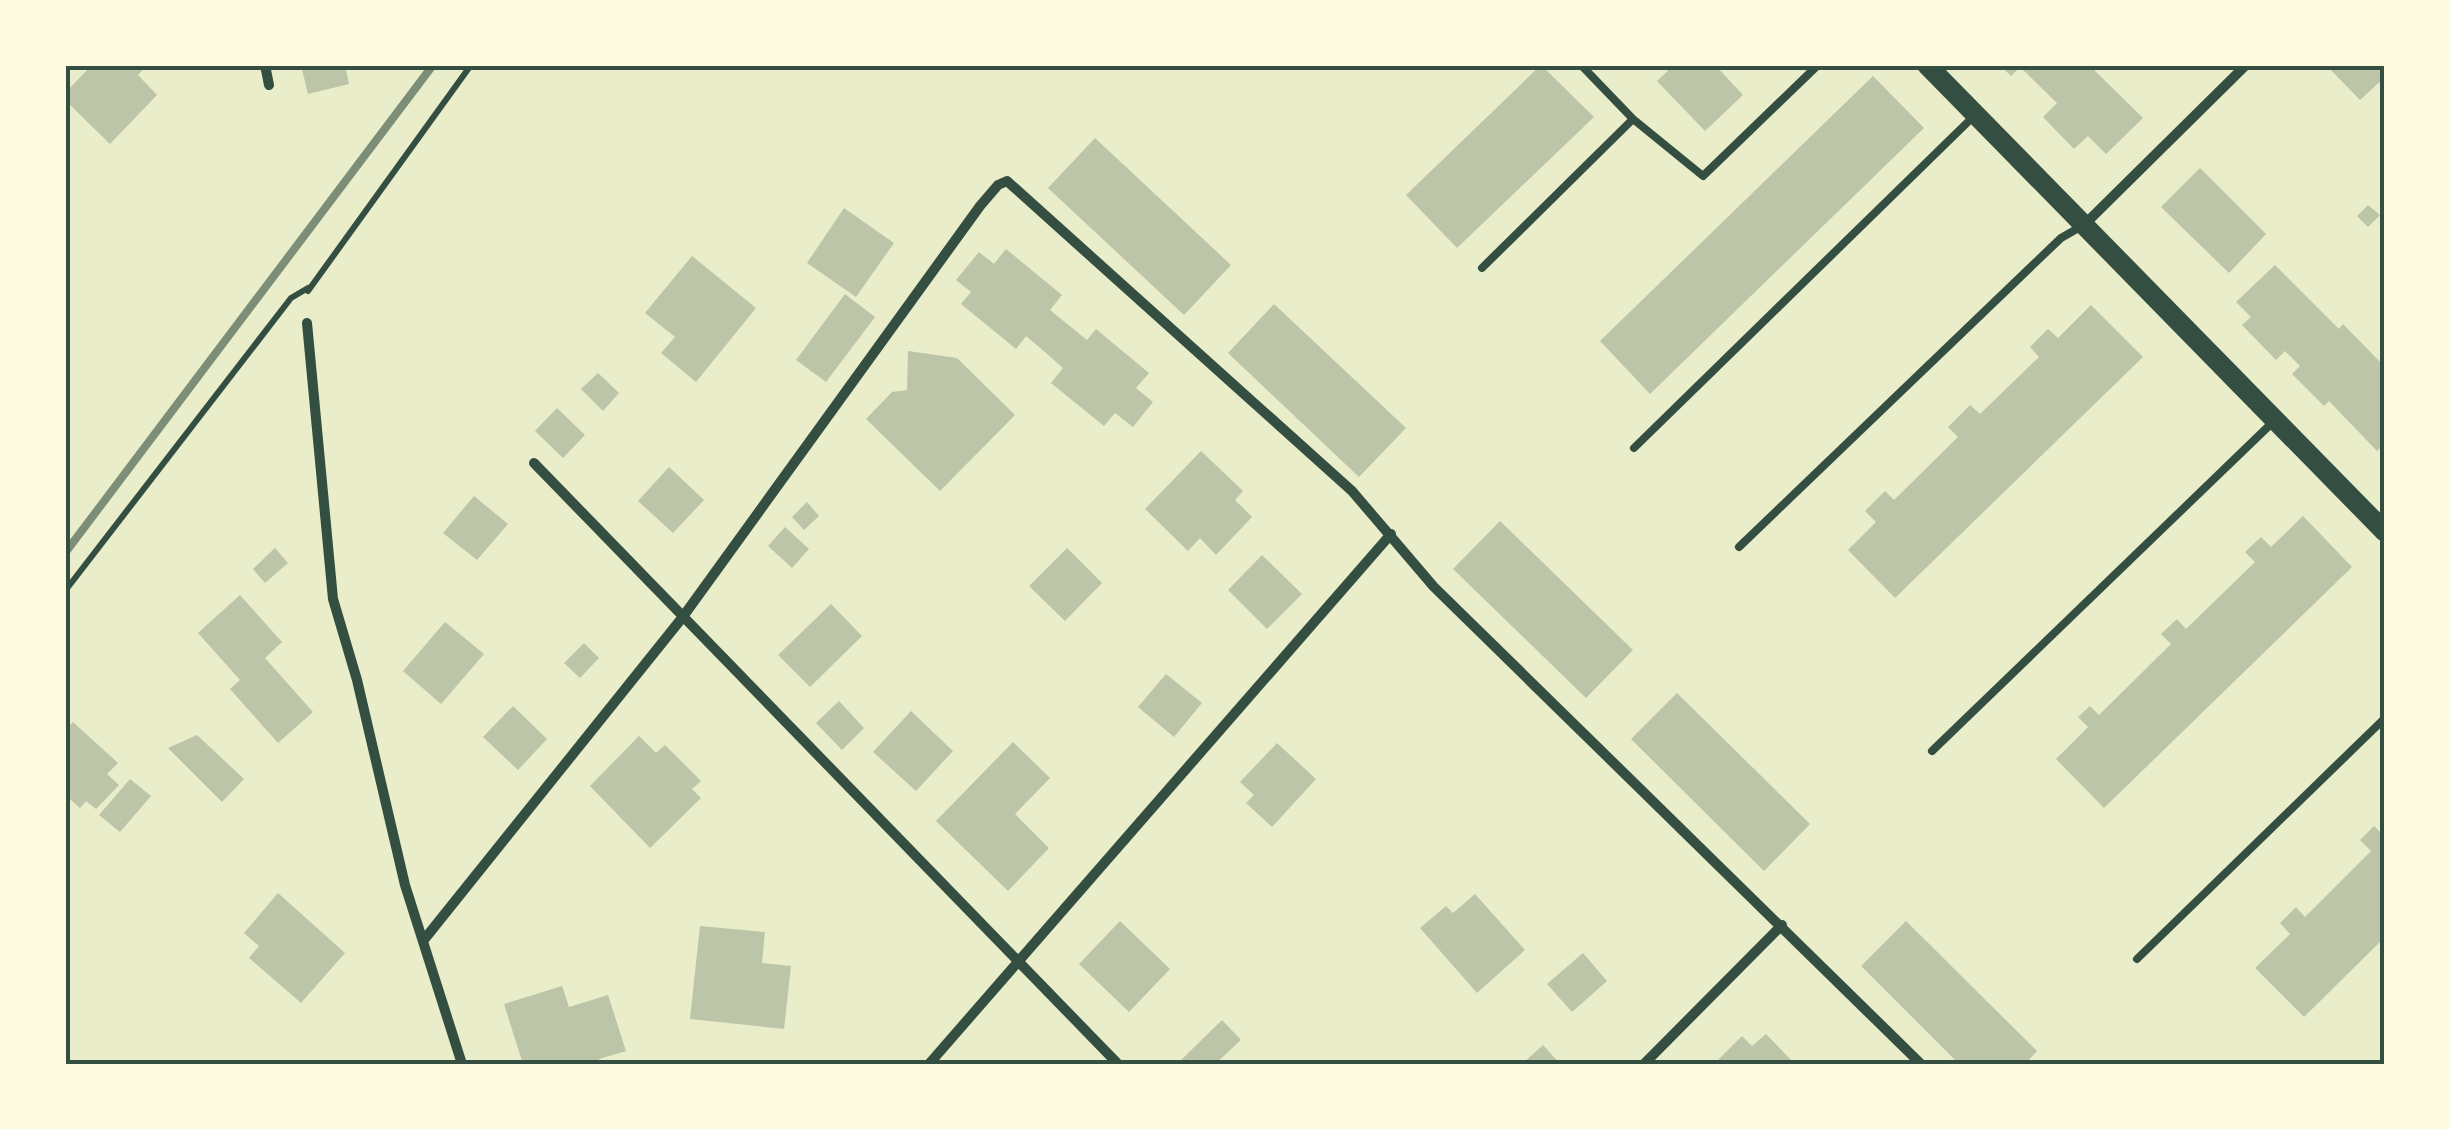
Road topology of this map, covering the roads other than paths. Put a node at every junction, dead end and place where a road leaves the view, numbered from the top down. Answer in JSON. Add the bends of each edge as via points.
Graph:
{"nodes":[{"id":1,"x":265,"y":65,"type":"edge"},
{"id":2,"x":1581,"y":65,"type":"edge"},
{"id":3,"x":1818,"y":65,"type":"edge"},
{"id":4,"x":1928,"y":65,"type":"edge"},
{"id":5,"x":2246,"y":65,"type":"edge"},
{"id":6,"x":268,"y":84,"type":"dead end"},
{"id":7,"x":1976,"y":114,"type":"junction"},
{"id":8,"x":1633,"y":119,"type":"junction"},
{"id":9,"x":2084,"y":225,"type":"junction"},
{"id":10,"x":1482,"y":268,"type":"dead end"},
{"id":11,"x":308,"y":322,"type":"road end"},
{"id":12,"x":2276,"y":420,"type":"junction"},
{"id":13,"x":1634,"y":448,"type":"dead end"},
{"id":14,"x":534,"y":463,"type":"dead end"},
{"id":15,"x":2385,"y":532,"type":"edge"},
{"id":16,"x":1392,"y":534,"type":"junction"},
{"id":17,"x":1738,"y":547,"type":"dead end"},
{"id":18,"x":682,"y":618,"type":"junction"},
{"id":19,"x":2385,"y":718,"type":"edge"},
{"id":20,"x":1932,"y":751,"type":"dead end"},
{"id":21,"x":1782,"y":924,"type":"junction"},
{"id":22,"x":423,"y":942,"type":"junction"},
{"id":23,"x":2137,"y":959,"type":"dead end"},
{"id":24,"x":1018,"y":964,"type":"junction"},
{"id":25,"x":462,"y":1064,"type":"edge"},
{"id":26,"x":929,"y":1064,"type":"edge"},
{"id":27,"x":1118,"y":1064,"type":"edge"},
{"id":28,"x":1644,"y":1064,"type":"edge"},
{"id":29,"x":1921,"y":1064,"type":"edge"}],
"edges":[{"from":1,"to":6,"type":"street"},
{"from":2,"to":8,"type":"lane"},
{"from":3,"to":8,"type":"lane","via":[[1703,176]]},
{"from":4,"to":7,"type":"main road"},
{"from":5,"to":9,"type":"street"},
{"from":7,"to":9,"type":"main road"},
{"from":7,"to":13,"type":"lane"},
{"from":8,"to":10,"type":"lane"},
{"from":9,"to":12,"type":"main road"},
{"from":9,"to":17,"type":"lane","via":[[2061,238]]},
{"from":11,"to":22,"type":"street","via":[[333,600]]},
{"from":12,"to":15,"type":"main road"},
{"from":12,"to":20,"type":"lane"},
{"from":14,"to":18,"type":"street"},
{"from":16,"to":18,"type":"street","via":[[1007,181],[980,206]]},
{"from":16,"to":21,"type":"street","via":[[1434,587]]},
{"from":16,"to":24,"type":"street"},
{"from":18,"to":22,"type":"street"},
{"from":18,"to":24,"type":"street"},
{"from":19,"to":23,"type":"lane"},
{"from":21,"to":28,"type":"street"},
{"from":21,"to":29,"type":"street"},
{"from":22,"to":25,"type":"street"},
{"from":24,"to":26,"type":"street"},
{"from":24,"to":27,"type":"street"}]}
